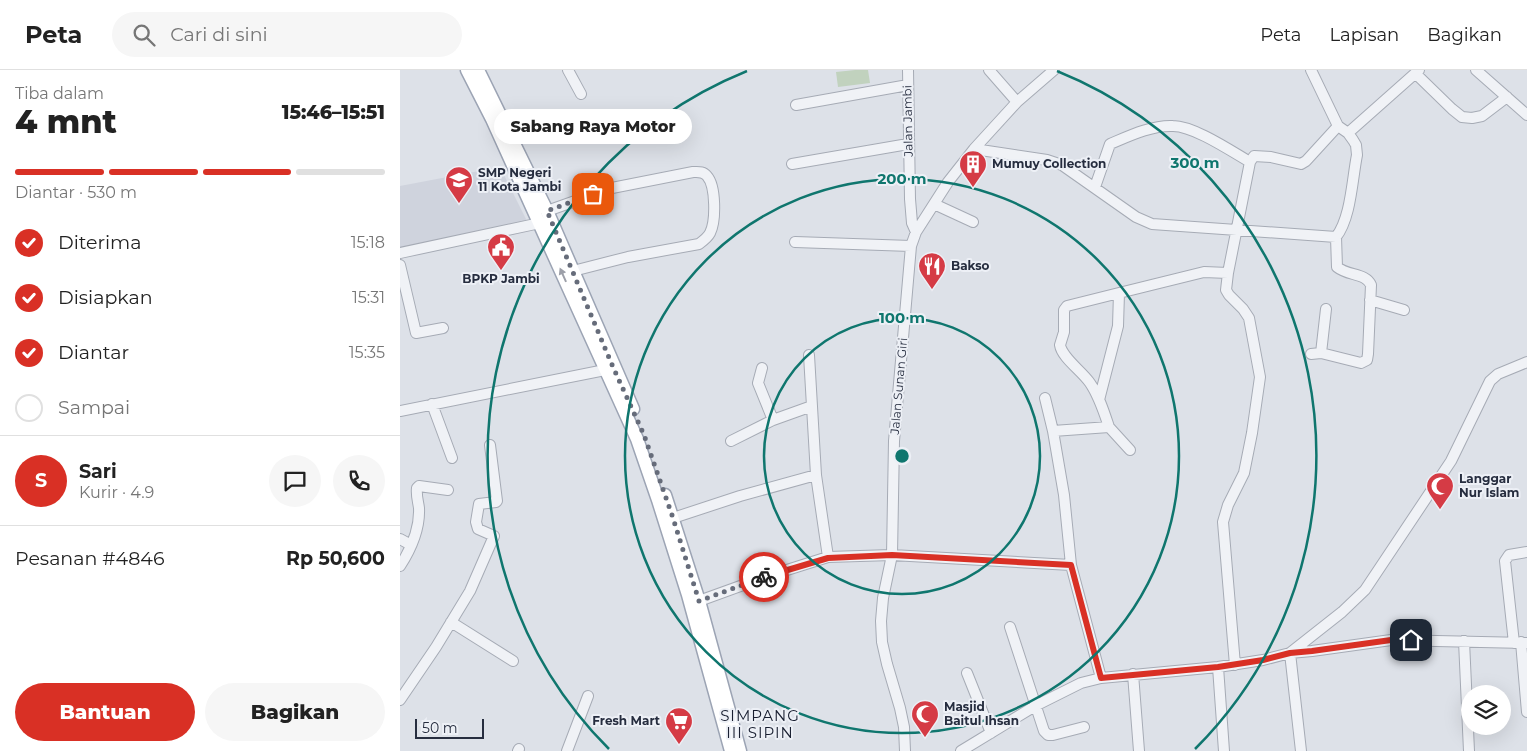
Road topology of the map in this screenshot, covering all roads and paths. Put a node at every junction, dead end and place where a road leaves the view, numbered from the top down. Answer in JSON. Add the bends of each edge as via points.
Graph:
{"nodes":[{"id":1,"x":467,"y":70,"type":"edge"},
{"id":2,"x":478,"y":70,"type":"edge"},
{"id":3,"x":568,"y":70,"type":"edge"},
{"id":4,"x":908,"y":70,"type":"edge"},
{"id":5,"x":989,"y":70,"type":"edge"},
{"id":6,"x":1054,"y":70,"type":"edge"},
{"id":7,"x":1310,"y":70,"type":"edge"},
{"id":8,"x":1476,"y":70,"type":"edge"},
{"id":9,"x":1418,"y":72,"type":"edge"},
{"id":10,"x":908,"y":85,"type":"junction"},
{"id":11,"x":581,"y":94,"type":"dead end"},
{"id":12,"x":1507,"y":98,"type":"junction"},
{"id":13,"x":1016,"y":102,"type":"junction"},
{"id":14,"x":796,"y":105,"type":"dead end"},
{"id":15,"x":1527,"y":115,"type":"edge"},
{"id":16,"x":496,"y":116,"type":"junction"},
{"id":17,"x":1338,"y":126,"type":"junction"},
{"id":18,"x":1348,"y":133,"type":"junction"},
{"id":19,"x":908,"y":144,"type":"junction"},
{"id":20,"x":974,"y":149,"type":"junction"},
{"id":21,"x":1250,"y":162,"type":"junction"},
{"id":22,"x":792,"y":164,"type":"dead end"},
{"id":23,"x":1095,"y":187,"type":"junction"},
{"id":24,"x":934,"y":204,"type":"junction"},
{"id":25,"x":546,"y":218,"type":"junction"},
{"id":26,"x":973,"y":222,"type":"dead end"},
{"id":27,"x":1238,"y":231,"type":"junction"},
{"id":28,"x":916,"y":232,"type":"junction"},
{"id":29,"x":1336,"y":238,"type":"junction"},
{"id":30,"x":795,"y":242,"type":"dead end"},
{"id":31,"x":911,"y":246,"type":"junction"},
{"id":32,"x":400,"y":253,"type":"edge"},
{"id":33,"x":400,"y":265,"type":"edge"},
{"id":34,"x":573,"y":271,"type":"junction"},
{"id":35,"x":1228,"y":273,"type":"junction"},
{"id":36,"x":1119,"y":294,"type":"junction"},
{"id":37,"x":578,"y":296,"type":"junction"},
{"id":38,"x":1370,"y":300,"type":"junction"},
{"id":39,"x":1326,"y":309,"type":"dead end"},
{"id":40,"x":1404,"y":310,"type":"dead end"},
{"id":41,"x":443,"y":328,"type":"dead end"},
{"id":42,"x":809,"y":355,"type":"dead end"},
{"id":43,"x":1527,"y":362,"type":"edge"},
{"id":44,"x":762,"y":368,"type":"dead end"},
{"id":45,"x":605,"y":370,"type":"junction"},
{"id":46,"x":1046,"y":398,"type":"dead end"},
{"id":47,"x":1100,"y":400,"type":"junction"},
{"id":48,"x":432,"y":404,"type":"junction"},
{"id":49,"x":812,"y":406,"type":"junction"},
{"id":50,"x":400,"y":411,"type":"edge"},
{"id":51,"x":773,"y":420,"type":"junction"},
{"id":52,"x":1109,"y":427,"type":"junction"},
{"id":53,"x":1053,"y":431,"type":"junction"},
{"id":54,"x":731,"y":441,"type":"dead end"},
{"id":55,"x":490,"y":445,"type":"dead end"},
{"id":56,"x":1130,"y":450,"type":"dead end"},
{"id":57,"x":452,"y":458,"type":"dead end"},
{"id":58,"x":816,"y":475,"type":"junction"},
{"id":59,"x":448,"y":490,"type":"dead end"},
{"id":60,"x":673,"y":518,"type":"junction"},
{"id":61,"x":400,"y":539,"type":"edge"},
{"id":62,"x":411,"y":545,"type":"junction"},
{"id":63,"x":1527,"y":552,"type":"edge"},
{"id":64,"x":892,"y":555,"type":"junction"},
{"id":65,"x":828,"y":558,"type":"junction"},
{"id":66,"x":1071,"y":565,"type":"junction"},
{"id":67,"x":400,"y":566,"type":"edge"},
{"id":68,"x":699,"y":601,"type":"junction"},
{"id":69,"x":451,"y":622,"type":"junction"},
{"id":70,"x":1010,"y":628,"type":"dead end"},
{"id":71,"x":1464,"y":641,"type":"junction"},
{"id":72,"x":1521,"y":642,"type":"edge"},
{"id":73,"x":1290,"y":653,"type":"junction"},
{"id":74,"x":513,"y":661,"type":"dead end"},
{"id":75,"x":1236,"y":665,"type":"junction"},
{"id":76,"x":1218,"y":667,"type":"junction"},
{"id":77,"x":967,"y":673,"type":"dead end"},
{"id":78,"x":1133,"y":674,"type":"junction"},
{"id":79,"x":1101,"y":678,"type":"junction"},
{"id":80,"x":588,"y":696,"type":"dead end"},
{"id":81,"x":400,"y":700,"type":"edge"},
{"id":82,"x":1035,"y":706,"type":"junction"},
{"id":83,"x":1527,"y":712,"type":"edge"},
{"id":84,"x":1084,"y":726,"type":"dead end"},
{"id":85,"x":990,"y":733,"type":"junction"},
{"id":86,"x":567,"y":751,"type":"edge"},
{"id":87,"x":731,"y":751,"type":"edge"},
{"id":88,"x":740,"y":751,"type":"edge"},
{"id":89,"x":905,"y":751,"type":"edge"},
{"id":90,"x":961,"y":751,"type":"edge"},
{"id":91,"x":1139,"y":751,"type":"edge"},
{"id":92,"x":1224,"y":751,"type":"edge"},
{"id":93,"x":1301,"y":751,"type":"edge"},
{"id":94,"x":1469,"y":751,"type":"edge"}],
"edges":[{"from":1,"to":16,"type":"main road"},
{"from":2,"to":16,"type":"main road"},
{"from":3,"to":11,"type":"street"},
{"from":4,"to":10,"type":"street","name":"Jalan Jambi"},
{"from":5,"to":13,"type":"street"},
{"from":6,"to":13,"type":"street","name":"Jalan Sunan Giri"},
{"from":7,"to":17,"type":"street"},
{"from":8,"to":12,"type":"street"},
{"from":9,"to":12,"type":"street","via":[[1462,117],[1482,116]]},
{"from":9,"to":18,"type":"street"},
{"from":10,"to":14,"type":"street"},
{"from":10,"to":19,"type":"street","name":"Jalan Jambi"},
{"from":12,"to":15,"type":"street"},
{"from":13,"to":20,"type":"street","name":"Jalan Sunan Giri"},
{"from":16,"to":25,"type":"main road"},
{"from":17,"to":18,"type":"street"},
{"from":17,"to":21,"type":"street","via":[[1301,164],[1254,156]]},
{"from":18,"to":29,"type":"street","via":[[1356,145],[1357,155],[1346,218]]},
{"from":19,"to":22,"type":"street"},
{"from":19,"to":28,"type":"street","name":"Jalan Jambi","via":[[911,214]]},
{"from":20,"to":23,"type":"street","via":[[1047,160],[1062,165]]},
{"from":20,"to":24,"type":"street","name":"Jalan Sunan Giri"},
{"from":21,"to":23,"type":"street","via":[[1192,130],[1164,126],[1110,144]]},
{"from":21,"to":27,"type":"street"},
{"from":23,"to":27,"type":"street","via":[[1136,217],[1152,224]]},
{"from":24,"to":26,"type":"street"},
{"from":24,"to":28,"type":"street","name":"Jalan Sunan Giri"},
{"from":25,"to":32,"type":"street"},
{"from":25,"to":34,"type":"main road"},
{"from":25,"to":34,"type":"street","via":[[612,188],[700,172],[707,176],[712,186],[715,215],[710,233],[699,244]]},
{"from":37,"to":25,"type":"main road","one_way":true},
{"from":27,"to":29,"type":"street"},
{"from":27,"to":35,"type":"street"},
{"from":28,"to":31,"type":"street","name":"Jalan Sunan Giri"},
{"from":29,"to":38,"type":"street","via":[[1337,267],[1368,279]]},
{"from":30,"to":31,"type":"street"},
{"from":31,"to":64,"type":"street","name":"Jalan Sunan Giri","via":[[894,441]]},
{"from":33,"to":41,"type":"street","via":[[416,333]]},
{"from":34,"to":37,"type":"main road"},
{"from":35,"to":36,"type":"street","via":[[1204,272]]},
{"from":35,"to":75,"type":"street","via":[[1226,290],[1249,318],[1260,377],[1244,473],[1223,522]]},
{"from":36,"to":47,"type":"street","via":[[1118,326]]},
{"from":36,"to":47,"type":"street","via":[[1067,306],[1064,310],[1061,350],[1090,382]]},
{"from":37,"to":45,"type":"main road"},
{"from":37,"to":60,"type":"main road","via":[[644,435]]},
{"from":38,"to":39,"type":"street","via":[[1368,354],[1367,360],[1361,363],[1316,353]]},
{"from":38,"to":40,"type":"street"},
{"from":42,"to":49,"type":"street"},
{"from":43,"to":73,"type":"street","via":[[1498,374],[1490,381],[1446,470],[1366,590]]},
{"from":44,"to":51,"type":"street","via":[[758,382]]},
{"from":45,"to":48,"type":"street"},
{"from":45,"to":87,"type":"main road","via":[[637,439],[658,500]]},
{"from":46,"to":53,"type":"street"},
{"from":47,"to":52,"type":"street"},
{"from":48,"to":50,"type":"street"},
{"from":48,"to":57,"type":"street"},
{"from":49,"to":51,"type":"street"},
{"from":49,"to":58,"type":"street"},
{"from":51,"to":54,"type":"street"},
{"from":52,"to":53,"type":"street"},
{"from":52,"to":56,"type":"street"},
{"from":53,"to":66,"type":"street"},
{"from":55,"to":69,"type":"street","via":[[496,502],[479,504],[476,522],[478,529],[494,536],[470,591]]},
{"from":58,"to":60,"type":"street"},
{"from":58,"to":65,"type":"street"},
{"from":59,"to":62,"type":"street","via":[[417,488],[419,510]]},
{"from":60,"to":68,"type":"main road"},
{"from":61,"to":62,"type":"street"},
{"from":62,"to":67,"type":"street"},
{"from":63,"to":72,"type":"street","via":[[1509,556],[1505,561]]},
{"from":64,"to":65,"type":"street"},
{"from":64,"to":66,"type":"street"},
{"from":64,"to":89,"type":"street","name":"Jalan Sunan Giri","via":[[881,621],[886,656],[904,727]]},
{"from":65,"to":68,"type":"street"},
{"from":66,"to":79,"type":"street"},
{"from":68,"to":88,"type":"main road"},
{"from":69,"to":74,"type":"street"},
{"from":69,"to":81,"type":"street"},
{"from":70,"to":82,"type":"street"},
{"from":71,"to":72,"type":"street"},
{"from":71,"to":73,"type":"street","via":[[1391,640]]},
{"from":71,"to":94,"type":"street"},
{"from":72,"to":83,"type":"street"},
{"from":73,"to":75,"type":"street"},
{"from":73,"to":93,"type":"street"},
{"from":75,"to":76,"type":"street"},
{"from":76,"to":78,"type":"street"},
{"from":76,"to":92,"type":"street"},
{"from":77,"to":85,"type":"street"},
{"from":78,"to":79,"type":"street"},
{"from":78,"to":91,"type":"street"},
{"from":79,"to":82,"type":"street","via":[[1081,683]]},
{"from":80,"to":86,"type":"street"},
{"from":82,"to":84,"type":"street","via":[[1048,735]]},
{"from":82,"to":85,"type":"street"},
{"from":85,"to":90,"type":"street"}]}
